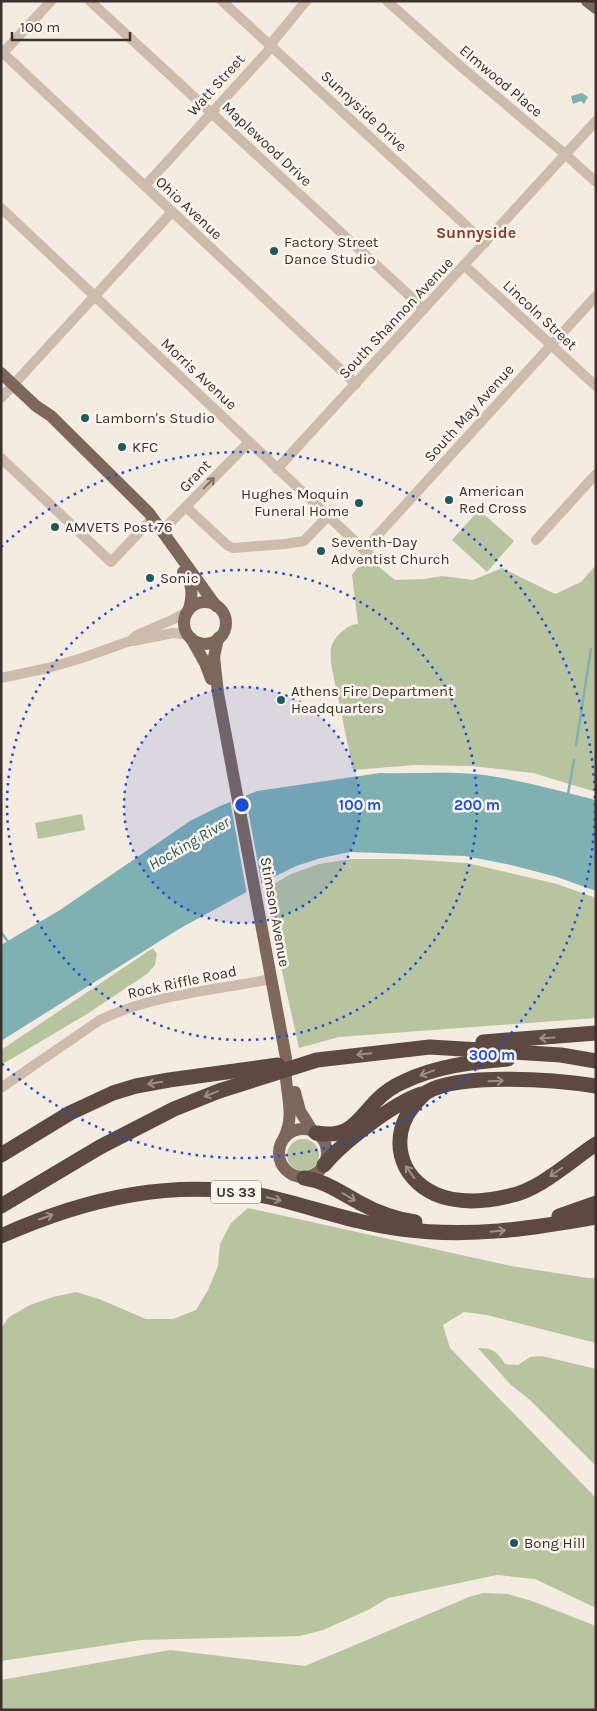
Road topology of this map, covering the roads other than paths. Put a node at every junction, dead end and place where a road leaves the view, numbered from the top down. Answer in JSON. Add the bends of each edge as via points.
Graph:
{"nodes":[{"id":1,"x":51,"y":1,"type":"edge"},
{"id":2,"x":90,"y":1,"type":"edge"},
{"id":3,"x":222,"y":1,"type":"edge"},
{"id":4,"x":306,"y":1,"type":"edge"},
{"id":5,"x":387,"y":1,"type":"edge"},
{"id":6,"x":587,"y":1,"type":"edge"},
{"id":7,"x":596,"y":8,"type":"edge"},
{"id":8,"x":271,"y":46,"type":"junction"},
{"id":9,"x":2,"y":54,"type":"edge"},
{"id":10,"x":211,"y":113,"type":"junction"},
{"id":11,"x":596,"y":121,"type":"edge"},
{"id":12,"x":566,"y":154,"type":"junction"},
{"id":13,"x":596,"y":182,"type":"edge"},
{"id":14,"x":145,"y":186,"type":"junction"},
{"id":15,"x":1,"y":208,"type":"edge"},
{"id":16,"x":172,"y":212,"type":"junction"},
{"id":17,"x":485,"y":243,"type":"junction"},
{"id":18,"x":465,"y":266,"type":"junction"},
{"id":19,"x":95,"y":296,"type":"junction"},
{"id":20,"x":596,"y":296,"type":"edge"},
{"id":21,"x":424,"y":309,"type":"junction"},
{"id":22,"x":551,"y":345,"type":"junction"},
{"id":23,"x":1,"y":373,"type":"edge"},
{"id":24,"x":356,"y":384,"type":"junction"},
{"id":25,"x":14,"y":385,"type":"junction"},
{"id":26,"x":596,"y":386,"type":"edge"},
{"id":27,"x":1,"y":398,"type":"edge"},
{"id":28,"x":36,"y":406,"type":"junction"},
{"id":29,"x":249,"y":442,"type":"junction"},
{"id":30,"x":1,"y":458,"type":"edge"},
{"id":31,"x":278,"y":469,"type":"junction"},
{"id":32,"x":596,"y":474,"type":"edge"},
{"id":33,"x":186,"y":507,"type":"junction"},
{"id":34,"x":328,"y":516,"type":"junction"},
{"id":35,"x":148,"y":523,"type":"junction"},
{"id":36,"x":163,"y":530,"type":"junction"},
{"id":37,"x":536,"y":540,"type":"dead end"},
{"id":38,"x":364,"y":550,"type":"junction"},
{"id":39,"x":376,"y":561,"type":"dead end"},
{"id":40,"x":216,"y":606,"type":"junction"},
{"id":41,"x":188,"y":610,"type":"junction"},
{"id":42,"x":190,"y":637,"type":"junction"},
{"id":43,"x":218,"y":638,"type":"junction"},
{"id":44,"x":130,"y":641,"type":"junction"},
{"id":45,"x":1,"y":678,"type":"edge"},
{"id":46,"x":218,"y":692,"type":"junction"},
{"id":47,"x":271,"y":979,"type":"junction"},
{"id":48,"x":596,"y":1033,"type":"edge"},
{"id":49,"x":430,"y":1047,"type":"junction"},
{"id":50,"x":561,"y":1055,"type":"junction"},
{"id":51,"x":286,"y":1058,"type":"junction"},
{"id":52,"x":596,"y":1061,"type":"edge"},
{"id":53,"x":256,"y":1073,"type":"junction"},
{"id":54,"x":596,"y":1086,"type":"edge"},
{"id":55,"x":1,"y":1088,"type":"edge"},
{"id":56,"x":426,"y":1093,"type":"junction"},
{"id":57,"x":314,"y":1132,"type":"junction"},
{"id":58,"x":284,"y":1138,"type":"junction"},
{"id":59,"x":596,"y":1144,"type":"edge"},
{"id":60,"x":1,"y":1155,"type":"edge"},
{"id":61,"x":324,"y":1165,"type":"junction"},
{"id":62,"x":304,"y":1178,"type":"junction"},
{"id":63,"x":596,"y":1203,"type":"edge"},
{"id":64,"x":1,"y":1206,"type":"edge"},
{"id":65,"x":596,"y":1217,"type":"edge"},
{"id":66,"x":522,"y":1228,"type":"junction"},
{"id":67,"x":473,"y":1233,"type":"junction"},
{"id":68,"x":1,"y":1236,"type":"edge"}],
"edges":[{"from":1,"to":9,"type":"street"},
{"from":2,"to":10,"type":"street","name":"Maplewood Drive"},
{"from":3,"to":8,"type":"street","name":"Sunnyside Drive"},
{"from":4,"to":8,"type":"street","name":"Watt Street"},
{"from":5,"to":12,"type":"street","name":"Elmwood Place","via":[[458,66]]},
{"from":6,"to":7,"type":"main road"},
{"from":8,"to":10,"type":"street","name":"Watt Street"},
{"from":8,"to":17,"type":"street","name":"Sunnyside Drive"},
{"from":9,"to":14,"type":"street","name":"Ohio Avenue"},
{"from":10,"to":14,"type":"street","name":"Watt Street"},
{"from":10,"to":21,"type":"street","name":"Maplewood Drive"},
{"from":11,"to":12,"type":"street","name":"South Shannon Avenue"},
{"from":12,"to":13,"type":"street","name":"Elmwood Place"},
{"from":12,"to":17,"type":"street","name":"South Shannon Avenue"},
{"from":14,"to":16,"type":"street","name":"Ohio Avenue"},
{"from":15,"to":19,"type":"street","name":"Morris Avenue"},
{"from":16,"to":19,"type":"street"},
{"from":16,"to":24,"type":"street","name":"Ohio Avenue"},
{"from":17,"to":18,"type":"street","name":"South Shannon Avenue"},
{"from":18,"to":21,"type":"street","name":"South Shannon Avenue"},
{"from":18,"to":22,"type":"street","name":"Lincoln Street"},
{"from":19,"to":25,"type":"street"},
{"from":19,"to":29,"type":"street","name":"Morris Avenue"},
{"from":20,"to":22,"type":"street","name":"South May Avenue"},
{"from":21,"to":24,"type":"street","name":"South Shannon Avenue"},
{"from":22,"to":26,"type":"street","name":"Lincoln Street"},
{"from":22,"to":38,"type":"street","name":"South May Avenue"},
{"from":23,"to":25,"type":"main road"},
{"from":24,"to":31,"type":"street","name":"South Shannon Avenue"},
{"from":25,"to":27,"type":"street"},
{"from":25,"to":28,"type":"main road"},
{"from":28,"to":35,"type":"main road","via":[[46,421]]},
{"from":28,"to":36,"type":"main road","via":[[51,416],[117,480]]},
{"from":29,"to":31,"type":"street","name":"Morris Avenue"},
{"from":33,"to":29,"type":"street","name":"Grant","one_way":true},
{"from":30,"to":35,"type":"street","via":[[111,562]]},
{"from":31,"to":34,"type":"street","name":"Morris Avenue"},
{"from":32,"to":37,"type":"street"},
{"from":33,"to":34,"type":"street","via":[[233,548],[304,541]]},
{"from":33,"to":36,"type":"street","name":"Grant"},
{"from":34,"to":38,"type":"street","name":"Morris Avenue"},
{"from":35,"to":41,"type":"main road","via":[[189,579],[192,592]]},
{"from":36,"to":40,"type":"main road"},
{"from":38,"to":39,"type":"street","name":"Morris Avenue"},
{"from":40,"to":41,"type":"main road","via":[[203,602]]},
{"from":40,"to":43,"type":"main road","via":[[225,621],[224,631]]},
{"from":41,"to":42,"type":"main road","via":[[184,623]]},
{"from":41,"to":44,"type":"street"},
{"from":42,"to":43,"type":"main road","via":[[205,643]]},
{"from":42,"to":44,"type":"street","via":[[172,633]]},
{"from":42,"to":46,"type":"main road","name":"Stimson Avenue"},
{"from":43,"to":46,"type":"main road","name":"Stimson Avenue","via":[[214,657]]},
{"from":44,"to":45,"type":"street","via":[[62,664]]},
{"from":46,"to":47,"type":"main road","name":"Stimson Avenue"},
{"from":47,"to":51,"type":"main road","name":"Stimson Avenue"},
{"from":47,"to":55,"type":"street","name":"Rock Riffle Road","via":[[152,1001],[116,1012]]},
{"from":48,"to":49,"type":"highway","one_way":true},
{"from":49,"to":50,"type":"highway"},
{"from":49,"to":53,"type":"highway","one_way":true,"via":[[317,1060]]},
{"from":50,"to":52,"type":"highway"},
{"from":50,"to":57,"type":"highway","one_way":true,"via":[[481,1061],[439,1068],[391,1089],[346,1131],[332,1135]]},
{"from":51,"to":57,"type":"main road","via":[[300,1111]]},
{"from":51,"to":58,"type":"main road","name":"Stimson Avenue","via":[[290,1116]]},
{"from":53,"to":60,"type":"highway","one_way":true,"via":[[136,1086],[113,1093],[70,1113]]},
{"from":53,"to":64,"type":"highway","one_way":true,"via":[[174,1109]]},
{"from":56,"to":54,"type":"highway","one_way":true,"via":[[437,1087],[463,1082],[533,1080]]},
{"from":59,"to":56,"type":"highway","one_way":true,"via":[[518,1194],[466,1202],[446,1198],[414,1178],[400,1151],[399,1136],[403,1122]]},
{"from":56,"to":61,"type":"highway","via":[[393,1108]]},
{"from":57,"to":58,"type":"main road","via":[[298,1130]]},
{"from":57,"to":61,"type":"main road","via":[[326,1145]]},
{"from":58,"to":62,"type":"main road","via":[[278,1150],[280,1163],[290,1174]]},
{"from":61,"to":62,"type":"main road","via":[[316,1174]]},
{"from":62,"to":67,"type":"highway","one_way":true,"via":[[326,1183],[367,1207],[398,1219]]},
{"from":63,"to":66,"type":"highway","number":"US 33"},
{"from":65,"to":66,"type":"highway"},
{"from":67,"to":66,"type":"highway","number":"US 33","one_way":true},
{"from":68,"to":67,"type":"highway","number":"US 33","one_way":true,"via":[[37,1220],[98,1201],[152,1191],[196,1189],[267,1197],[381,1226]]}]}
